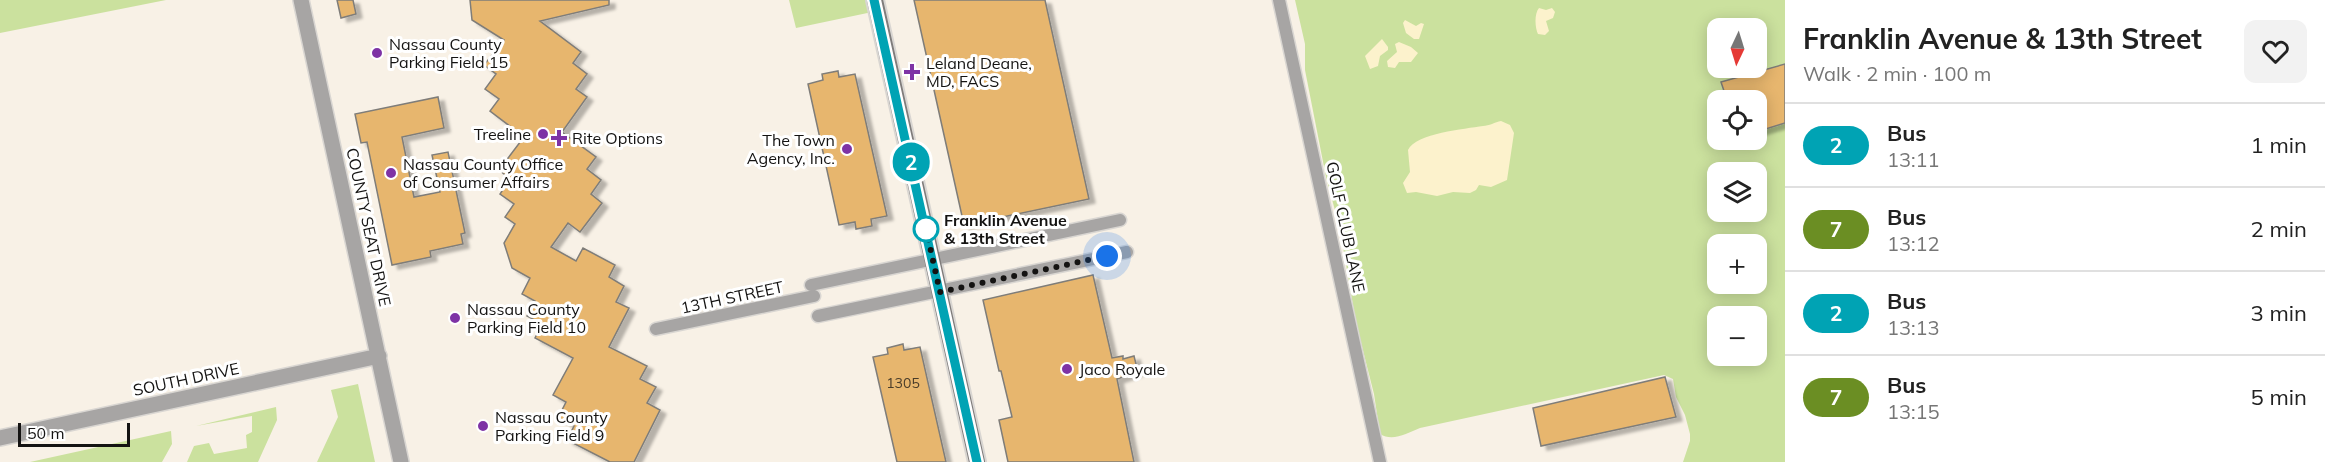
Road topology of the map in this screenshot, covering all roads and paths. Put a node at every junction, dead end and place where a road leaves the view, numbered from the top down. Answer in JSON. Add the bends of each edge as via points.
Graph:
{"nodes":[{"id":1,"x":301,"y":0,"type":"edge"},
{"id":2,"x":874,"y":0,"type":"edge"},
{"id":3,"x":1279,"y":0,"type":"edge"},
{"id":4,"x":1120,"y":220,"type":"dead end"},
{"id":5,"x":1127,"y":252,"type":"dead end"},
{"id":6,"x":933,"y":260,"type":"junction"},
{"id":7,"x":940,"y":292,"type":"junction"},
{"id":8,"x":818,"y":316,"type":"dead end"},
{"id":9,"x":656,"y":329,"type":"dead end"},
{"id":10,"x":379,"y":356,"type":"junction"},
{"id":11,"x":0,"y":438,"type":"edge"},
{"id":12,"x":400,"y":462,"type":"edge"},
{"id":13,"x":977,"y":462,"type":"edge"},
{"id":14,"x":1380,"y":462,"type":"edge"}],
"edges":[{"from":1,"to":10,"type":"street","name":"COUNTY SEAT DRIVE"},
{"from":2,"to":6,"type":"main road"},
{"from":3,"to":14,"type":"street","name":"GOLF CLUB LANE"},
{"from":4,"to":6,"type":"street","name":"13TH STREET"},
{"from":5,"to":7,"type":"street"},
{"from":6,"to":7,"type":"main road"},
{"from":6,"to":9,"type":"street","name":"13TH STREET"},
{"from":7,"to":8,"type":"street"},
{"from":7,"to":13,"type":"main road"},
{"from":10,"to":11,"type":"street","name":"SOUTH DRIVE"},
{"from":10,"to":12,"type":"street","name":"COUNTY SEAT DRIVE"}]}
